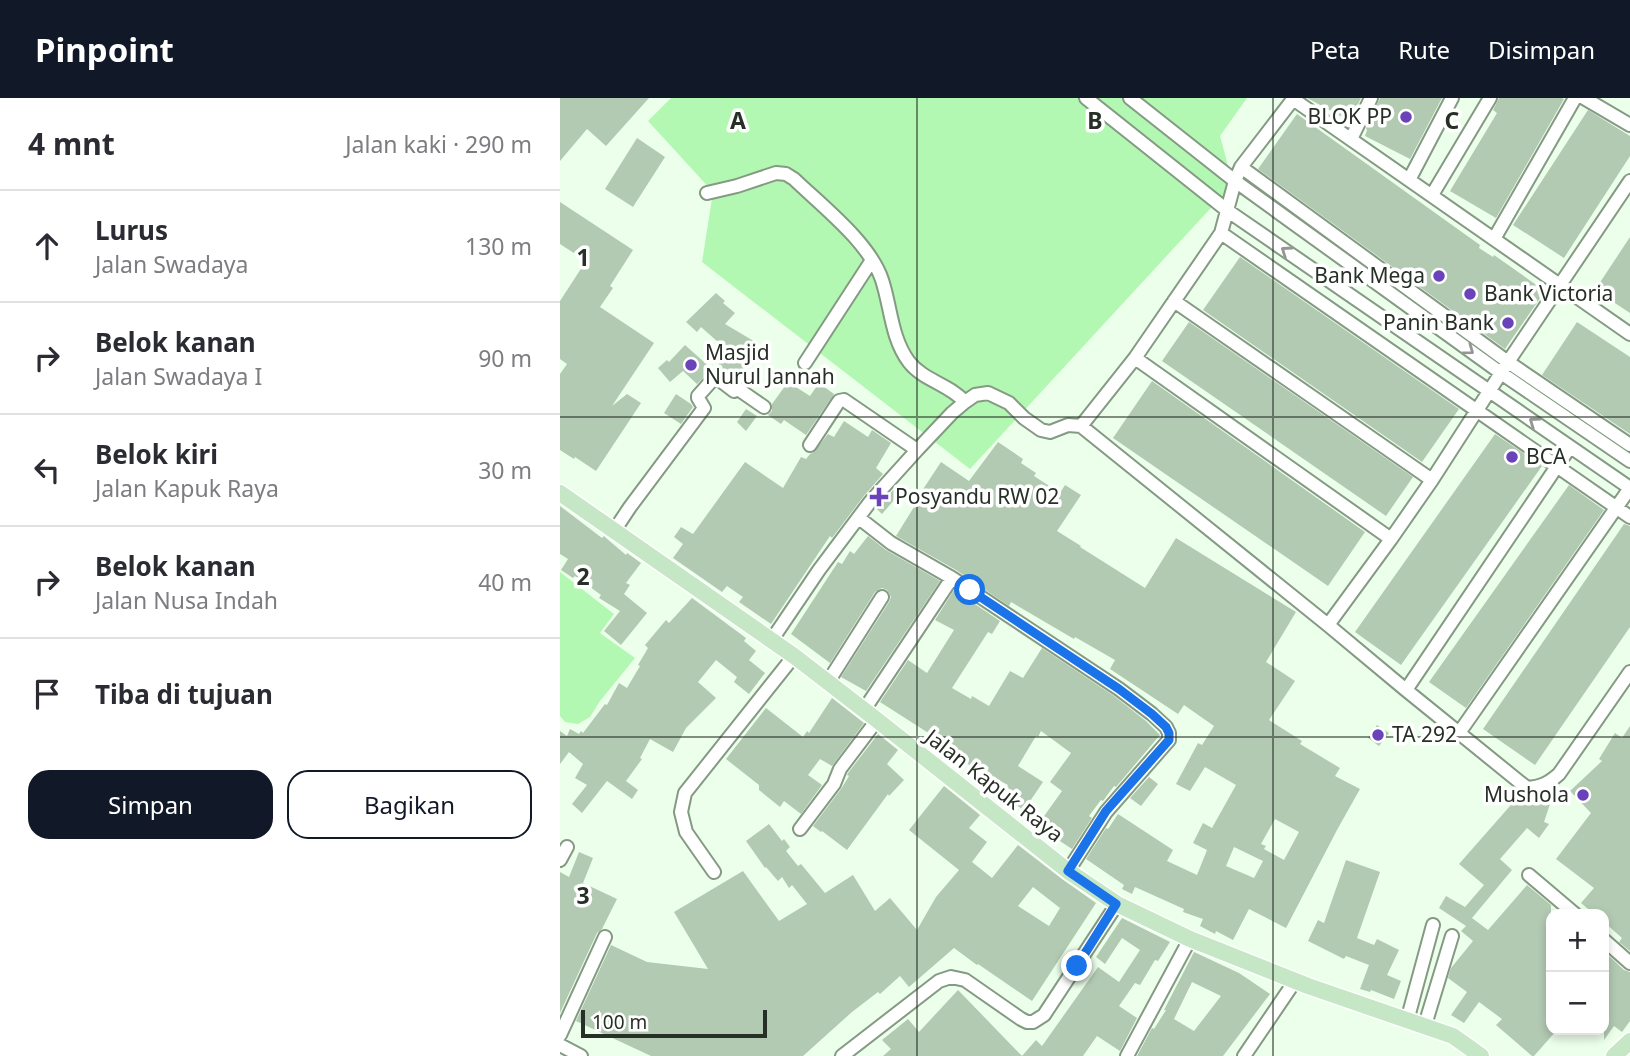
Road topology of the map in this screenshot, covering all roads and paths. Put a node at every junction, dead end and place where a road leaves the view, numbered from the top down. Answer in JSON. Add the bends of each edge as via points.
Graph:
{"nodes":[{"id":1,"x":1086,"y":98,"type":"edge"},
{"id":2,"x":1130,"y":98,"type":"edge"},
{"id":3,"x":1371,"y":98,"type":"edge"},
{"id":4,"x":1452,"y":98,"type":"edge"},
{"id":5,"x":1490,"y":98,"type":"edge"},
{"id":6,"x":1575,"y":98,"type":"edge"},
{"id":7,"x":1584,"y":98,"type":"edge"},
{"id":8,"x":1294,"y":99,"type":"edge"},
{"id":9,"x":1630,"y":125,"type":"edge"},
{"id":10,"x":1350,"y":139,"type":"junction"},
{"id":11,"x":1241,"y":167,"type":"junction"},
{"id":12,"x":1409,"y":180,"type":"junction"},
{"id":13,"x":1234,"y":181,"type":"junction"},
{"id":14,"x":1630,"y":181,"type":"edge"},
{"id":15,"x":707,"y":193,"type":"dead end"},
{"id":16,"x":1432,"y":195,"type":"junction"},
{"id":17,"x":1228,"y":211,"type":"junction"},
{"id":18,"x":1222,"y":233,"type":"junction"},
{"id":19,"x":1494,"y":239,"type":"junction"},
{"id":20,"x":872,"y":260,"type":"junction"},
{"id":21,"x":1560,"y":285,"type":"junction"},
{"id":22,"x":1174,"y":301,"type":"junction"},
{"id":23,"x":1630,"y":334,"type":"edge"},
{"id":24,"x":1135,"y":358,"type":"junction"},
{"id":25,"x":805,"y":363,"type":"dead end"},
{"id":26,"x":1505,"y":367,"type":"junction"},
{"id":27,"x":1489,"y":391,"type":"junction"},
{"id":28,"x":965,"y":402,"type":"junction"},
{"id":29,"x":764,"y":407,"type":"dead end"},
{"id":30,"x":1477,"y":409,"type":"junction"},
{"id":31,"x":1074,"y":426,"type":"junction"},
{"id":32,"x":810,"y":445,"type":"dead end"},
{"id":33,"x":1630,"y":445,"type":"edge"},
{"id":34,"x":1570,"y":447,"type":"junction"},
{"id":35,"x":917,"y":450,"type":"junction"},
{"id":36,"x":1630,"y":461,"type":"edge"},
{"id":37,"x":1558,"y":467,"type":"junction"},
{"id":38,"x":1432,"y":480,"type":"junction"},
{"id":39,"x":1630,"y":488,"type":"edge"},
{"id":40,"x":560,"y":493,"type":"edge"},
{"id":41,"x":1617,"y":508,"type":"junction"},
{"id":42,"x":1630,"y":517,"type":"edge"},
{"id":43,"x":859,"y":518,"type":"junction"},
{"id":44,"x":614,"y":531,"type":"junction"},
{"id":45,"x":1391,"y":539,"type":"junction"},
{"id":46,"x":952,"y":578,"type":"junction"},
{"id":47,"x":882,"y":597,"type":"dead end"},
{"id":48,"x":1328,"y":625,"type":"junction"},
{"id":49,"x":771,"y":641,"type":"junction"},
{"id":50,"x":794,"y":656,"type":"junction"},
{"id":51,"x":1630,"y":672,"type":"edge"},
{"id":52,"x":828,"y":682,"type":"junction"},
{"id":53,"x":1406,"y":690,"type":"junction"},
{"id":54,"x":870,"y":715,"type":"junction"},
{"id":55,"x":1459,"y":733,"type":"junction"},
{"id":56,"x":800,"y":829,"type":"dead end"},
{"id":57,"x":567,"y":847,"type":"dead end"},
{"id":58,"x":560,"y":860,"type":"edge"},
{"id":59,"x":1068,"y":871,"type":"junction"},
{"id":60,"x":714,"y":872,"type":"dead end"},
{"id":61,"x":1529,"y":875,"type":"dead end"},
{"id":62,"x":1116,"y":904,"type":"junction"},
{"id":63,"x":1569,"y":909,"type":"edge"},
{"id":64,"x":1433,"y":925,"type":"dead end"},
{"id":65,"x":1452,"y":936,"type":"dead end"},
{"id":66,"x":605,"y":937,"type":"dead end"},
{"id":67,"x":1190,"y":939,"type":"junction"},
{"id":68,"x":1609,"y":944,"type":"edge"},
{"id":69,"x":1630,"y":963,"type":"edge"},
{"id":70,"x":1295,"y":981,"type":"junction"},
{"id":71,"x":1407,"y":1021,"type":"junction"},
{"id":72,"x":1425,"y":1026,"type":"junction"},
{"id":73,"x":560,"y":1035,"type":"edge"},
{"id":74,"x":1630,"y":1041,"type":"edge"},
{"id":75,"x":560,"y":1045,"type":"edge"},
{"id":76,"x":1470,"y":1053,"type":"edge"},
{"id":77,"x":581,"y":1056,"type":"edge"},
{"id":78,"x":842,"y":1056,"type":"edge"},
{"id":79,"x":1127,"y":1056,"type":"edge"},
{"id":80,"x":1244,"y":1056,"type":"edge"},
{"id":81,"x":1614,"y":1056,"type":"edge"}],
"edges":[{"from":1,"to":17,"type":"street"},
{"from":2,"to":13,"type":"street"},
{"from":3,"to":10,"type":"street"},
{"from":4,"to":12,"type":"street"},
{"from":5,"to":16,"type":"street"},
{"from":6,"to":19,"type":"street"},
{"from":7,"to":9,"type":"street"},
{"from":8,"to":10,"type":"street"},
{"from":8,"to":11,"type":"street"},
{"from":10,"to":12,"type":"street"},
{"from":11,"to":13,"type":"street"},
{"from":11,"to":26,"type":"street"},
{"from":12,"to":16,"type":"street"},
{"from":13,"to":17,"type":"street"},
{"from":13,"to":26,"type":"street","one_way":true},
{"from":14,"to":21,"type":"street"},
{"from":15,"to":20,"type":"street","via":[[786,174],[842,225]]},
{"from":16,"to":19,"type":"street"},
{"from":17,"to":18,"type":"street"},
{"from":27,"to":17,"type":"street","one_way":true},
{"from":18,"to":22,"type":"street"},
{"from":18,"to":30,"type":"street"},
{"from":19,"to":21,"type":"street"},
{"from":20,"to":25,"type":"street"},
{"from":20,"to":28,"type":"street","via":[[908,361]]},
{"from":21,"to":23,"type":"street"},
{"from":21,"to":26,"type":"street"},
{"from":22,"to":24,"type":"street"},
{"from":22,"to":38,"type":"street"},
{"from":24,"to":31,"type":"street"},
{"from":24,"to":45,"type":"street"},
{"from":26,"to":27,"type":"street"},
{"from":26,"to":33,"type":"street"},
{"from":26,"to":36,"type":"street"},
{"from":27,"to":30,"type":"street"},
{"from":34,"to":27,"type":"street","one_way":true},
{"from":28,"to":31,"type":"street","via":[[988,393],[1009,403],[1041,430]]},
{"from":28,"to":35,"type":"street"},
{"from":29,"to":44,"type":"street","via":[[714,377],[698,396],[704,408]]},
{"from":30,"to":37,"type":"street"},
{"from":30,"to":38,"type":"street"},
{"from":31,"to":48,"type":"street"},
{"from":32,"to":35,"type":"street","via":[[844,400]]},
{"from":34,"to":37,"type":"street"},
{"from":34,"to":39,"type":"street"},
{"from":35,"to":43,"type":"street"},
{"from":37,"to":41,"type":"street"},
{"from":37,"to":53,"type":"street"},
{"from":38,"to":45,"type":"street"},
{"from":39,"to":41,"type":"street"},
{"from":40,"to":44,"type":"main road","name":"Jalan Kapuk Raya"},
{"from":41,"to":42,"type":"street"},
{"from":41,"to":55,"type":"street"},
{"from":43,"to":46,"type":"street","via":[[891,543]]},
{"from":43,"to":49,"type":"street"},
{"from":44,"to":49,"type":"main road","name":"Jalan Kapuk Raya"},
{"from":45,"to":48,"type":"street"},
{"from":46,"to":54,"type":"street"},
{"from":46,"to":59,"type":"street","via":[[1119,689],[1169,733],[1169,740],[1106,811]]},
{"from":47,"to":52,"type":"street"},
{"from":48,"to":53,"type":"street"},
{"from":49,"to":50,"type":"main road","name":"Jalan Kapuk Raya"},
{"from":50,"to":52,"type":"main road","name":"Jalan Kapuk Raya"},
{"from":50,"to":60,"type":"street","via":[[685,793],[681,812],[686,832]]},
{"from":51,"to":55,"type":"street","via":[[1559,774],[1541,787],[1527,788]]},
{"from":52,"to":54,"type":"main road","name":"Jalan Kapuk Raya"},
{"from":53,"to":55,"type":"street"},
{"from":54,"to":56,"type":"street","via":[[834,783]]},
{"from":54,"to":59,"type":"main road","name":"Jalan Kapuk Raya"},
{"from":57,"to":58,"type":"street"},
{"from":59,"to":62,"type":"main road","name":"Jalan Kapuk Raya"},
{"from":61,"to":63,"type":"street"},
{"from":62,"to":67,"type":"main road","name":"Jalan Kapuk Raya"},
{"from":62,"to":78,"type":"street","via":[[1039,1020],[1027,1022],[965,980],[951,976]]},
{"from":64,"to":71,"type":"street"},
{"from":65,"to":72,"type":"street"},
{"from":66,"to":73,"type":"street"},
{"from":67,"to":70,"type":"main road","name":"Jalan Kapuk Raya"},
{"from":67,"to":79,"type":"street"},
{"from":68,"to":69,"type":"street"},
{"from":70,"to":71,"type":"main road","name":"Jalan Kapuk Raya"},
{"from":70,"to":80,"type":"street"},
{"from":71,"to":72,"type":"main road","name":"Jalan Kapuk Raya"},
{"from":72,"to":76,"type":"main road","name":"Jalan Kapuk Raya","via":[[1453,1036]]},
{"from":74,"to":81,"type":"main road"},
{"from":75,"to":77,"type":"street"}]}
